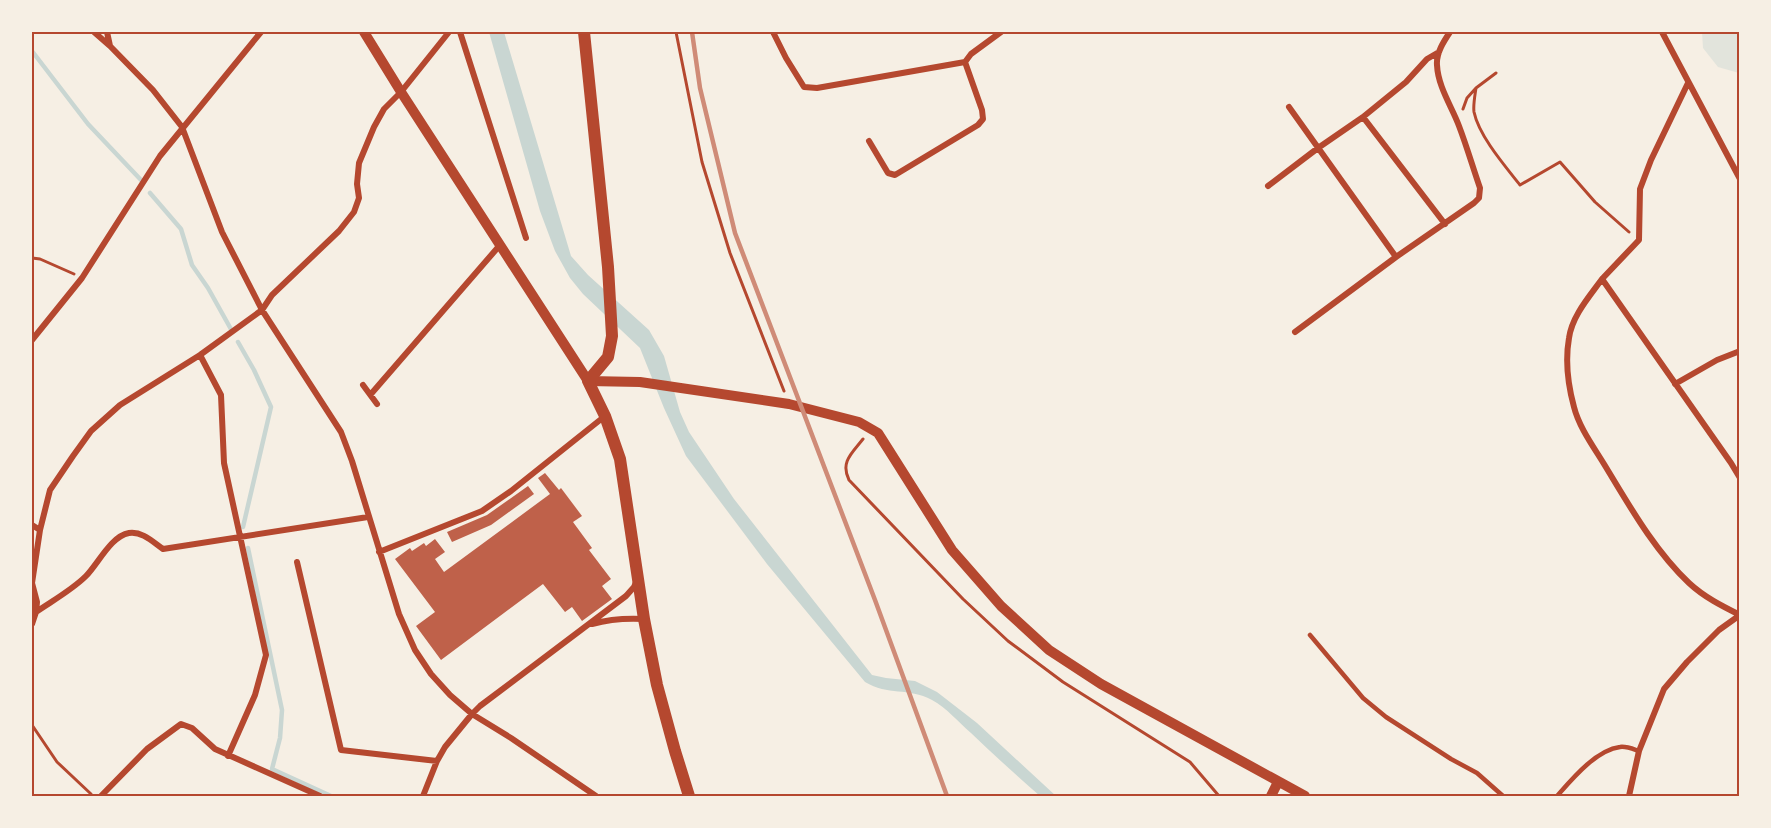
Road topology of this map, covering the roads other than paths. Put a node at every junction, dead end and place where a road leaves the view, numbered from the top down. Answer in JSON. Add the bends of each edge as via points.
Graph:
{"nodes":[{"id":1,"x":94,"y":32,"type":"edge"},
{"id":2,"x":107,"y":32,"type":"edge"},
{"id":3,"x":261,"y":32,"type":"edge"},
{"id":4,"x":364,"y":32,"type":"edge"},
{"id":5,"x":449,"y":32,"type":"edge"},
{"id":6,"x":460,"y":32,"type":"edge"},
{"id":7,"x":584,"y":32,"type":"edge"},
{"id":8,"x":773,"y":32,"type":"edge"},
{"id":9,"x":1000,"y":32,"type":"edge"},
{"id":10,"x":1450,"y":32,"type":"edge"},
{"id":11,"x":1662,"y":32,"type":"edge"},
{"id":12,"x":110,"y":46,"type":"junction"},
{"id":13,"x":1439,"y":52,"type":"junction"},
{"id":14,"x":965,"y":62,"type":"junction"},
{"id":15,"x":1688,"y":83,"type":"junction"},
{"id":16,"x":401,"y":92,"type":"junction"},
{"id":17,"x":1289,"y":106,"type":"dead end"},
{"id":18,"x":1363,"y":117,"type":"junction"},
{"id":19,"x":182,"y":128,"type":"junction"},
{"id":20,"x":869,"y":141,"type":"dead end"},
{"id":21,"x":1318,"y":148,"type":"junction"},
{"id":22,"x":1740,"y":179,"type":"edge"},
{"id":23,"x":1269,"y":186,"type":"dead end"},
{"id":24,"x":1445,"y":224,"type":"junction"},
{"id":25,"x":526,"y":238,"type":"dead end"},
{"id":26,"x":500,"y":245,"type":"junction"},
{"id":27,"x":1396,"y":257,"type":"junction"},
{"id":28,"x":1602,"y":279,"type":"junction"},
{"id":29,"x":262,"y":310,"type":"junction"},
{"id":30,"x":1295,"y":332,"type":"dead end"},
{"id":31,"x":32,"y":340,"type":"edge"},
{"id":32,"x":1740,"y":351,"type":"edge"},
{"id":33,"x":200,"y":355,"type":"junction"},
{"id":34,"x":588,"y":381,"type":"junction"},
{"id":35,"x":1675,"y":384,"type":"junction"},
{"id":36,"x":363,"y":386,"type":"dead end"},
{"id":37,"x":371,"y":394,"type":"junction"},
{"id":38,"x":378,"y":404,"type":"dead end"},
{"id":39,"x":606,"y":416,"type":"junction"},
{"id":40,"x":1740,"y":478,"type":"edge"},
{"id":41,"x":368,"y":517,"type":"junction"},
{"id":42,"x":32,"y":525,"type":"edge"},
{"id":43,"x":40,"y":530,"type":"junction"},
{"id":44,"x":241,"y":537,"type":"junction"},
{"id":45,"x":379,"y":552,"type":"junction"},
{"id":46,"x":297,"y":562,"type":"dead end"},
{"id":47,"x":638,"y":579,"type":"junction"},
{"id":48,"x":36,"y":612,"type":"junction"},
{"id":49,"x":644,"y":619,"type":"junction"},
{"id":50,"x":32,"y":624,"type":"edge"},
{"id":51,"x":589,"y":625,"type":"junction"},
{"id":52,"x":1310,"y":635,"type":"dead end"},
{"id":53,"x":472,"y":714,"type":"junction"},
{"id":54,"x":1639,"y":751,"type":"junction"},
{"id":55,"x":228,"y":756,"type":"junction"},
{"id":56,"x":438,"y":760,"type":"junction"},
{"id":57,"x":1278,"y":782,"type":"junction"},
{"id":58,"x":101,"y":796,"type":"edge"},
{"id":59,"x":320,"y":796,"type":"edge"},
{"id":60,"x":423,"y":796,"type":"edge"},
{"id":61,"x":596,"y":796,"type":"edge"},
{"id":62,"x":689,"y":796,"type":"edge"},
{"id":63,"x":1271,"y":796,"type":"edge"},
{"id":64,"x":1305,"y":796,"type":"edge"},
{"id":65,"x":1503,"y":796,"type":"edge"},
{"id":66,"x":1557,"y":796,"type":"edge"},
{"id":67,"x":1629,"y":796,"type":"edge"}],
"edges":[{"from":1,"to":12,"type":"street"},
{"from":2,"to":12,"type":"street"},
{"from":3,"to":19,"type":"street"},
{"from":4,"to":16,"type":"street"},
{"from":5,"to":16,"type":"street"},
{"from":6,"to":25,"type":"street"},
{"from":7,"to":34,"type":"main road","via":[[612,336],[608,357]]},
{"from":8,"to":14,"type":"street","via":[[804,87]]},
{"from":9,"to":14,"type":"street"},
{"from":10,"to":13,"type":"street"},
{"from":11,"to":15,"type":"street"},
{"from":12,"to":19,"type":"street","via":[[153,90]]},
{"from":13,"to":18,"type":"street"},
{"from":13,"to":24,"type":"street","via":[[1439,79],[1480,188],[1479,198]]},
{"from":14,"to":20,"type":"street","via":[[982,110],[983,119],[978,125],[895,175],[888,173]]},
{"from":15,"to":22,"type":"street"},
{"from":15,"to":28,"type":"street","via":[[1640,189],[1638,240]]},
{"from":16,"to":26,"type":"street"},
{"from":16,"to":29,"type":"street","via":[[384,109],[359,163],[359,198],[354,212]]},
{"from":17,"to":21,"type":"street"},
{"from":18,"to":21,"type":"street"},
{"from":18,"to":24,"type":"street"},
{"from":19,"to":29,"type":"street","via":[[222,232]]},
{"from":19,"to":31,"type":"street","via":[[82,278]]},
{"from":21,"to":23,"type":"street"},
{"from":21,"to":27,"type":"street"},
{"from":24,"to":27,"type":"street"},
{"from":26,"to":34,"type":"street"},
{"from":26,"to":37,"type":"street"},
{"from":27,"to":30,"type":"street"},
{"from":28,"to":35,"type":"street"},
{"from":28,"to":54,"type":"street","via":[[1578,312],[1569,338],[1567,371],[1574,409],[1639,521],[1670,563],[1708,599],[1740,615],[1719,630],[1665,689]]},
{"from":29,"to":33,"type":"street"},
{"from":29,"to":41,"type":"street","via":[[341,432]]},
{"from":32,"to":35,"type":"street"},
{"from":33,"to":43,"type":"street","via":[[120,405],[91,431],[50,490]]},
{"from":33,"to":44,"type":"street","via":[[221,395],[224,463]]},
{"from":34,"to":39,"type":"main road"},
{"from":34,"to":57,"type":"street","via":[[640,382],[702,390],[789,404],[859,422],[878,434],[952,550],[1001,606],[1049,650],[1101,684]]},
{"from":35,"to":40,"type":"street"},
{"from":36,"to":37,"type":"street"},
{"from":37,"to":38,"type":"street"},
{"from":39,"to":45,"type":"street","via":[[482,511]]},
{"from":39,"to":47,"type":"main road","via":[[620,459]]},
{"from":41,"to":44,"type":"street"},
{"from":41,"to":45,"type":"street"},
{"from":42,"to":43,"type":"street"},
{"from":43,"to":48,"type":"street","via":[[32,583]]},
{"from":44,"to":48,"type":"street","via":[[163,549],[143,535],[129,533],[118,538],[86,576]]},
{"from":44,"to":55,"type":"street","via":[[266,655],[255,695]]},
{"from":45,"to":53,"type":"street","via":[[415,650],[431,674]]},
{"from":46,"to":56,"type":"street","via":[[341,750]]},
{"from":47,"to":49,"type":"main road"},
{"from":47,"to":51,"type":"street","via":[[626,596]]},
{"from":48,"to":50,"type":"street"},
{"from":49,"to":51,"type":"street","via":[[616,619]]},
{"from":49,"to":62,"type":"main road","via":[[657,685]]},
{"from":51,"to":53,"type":"street"},
{"from":52,"to":65,"type":"lane","via":[[1363,698],[1386,717],[1477,773]]},
{"from":53,"to":56,"type":"street"},
{"from":53,"to":61,"type":"street"},
{"from":54,"to":66,"type":"lane","via":[[1622,746],[1611,749],[1592,760]]},
{"from":54,"to":67,"type":"street"},
{"from":55,"to":58,"type":"street","via":[[181,724],[147,749]]},
{"from":55,"to":59,"type":"street"},
{"from":56,"to":60,"type":"street"},
{"from":57,"to":63,"type":"street"},
{"from":57,"to":64,"type":"street"}]}
